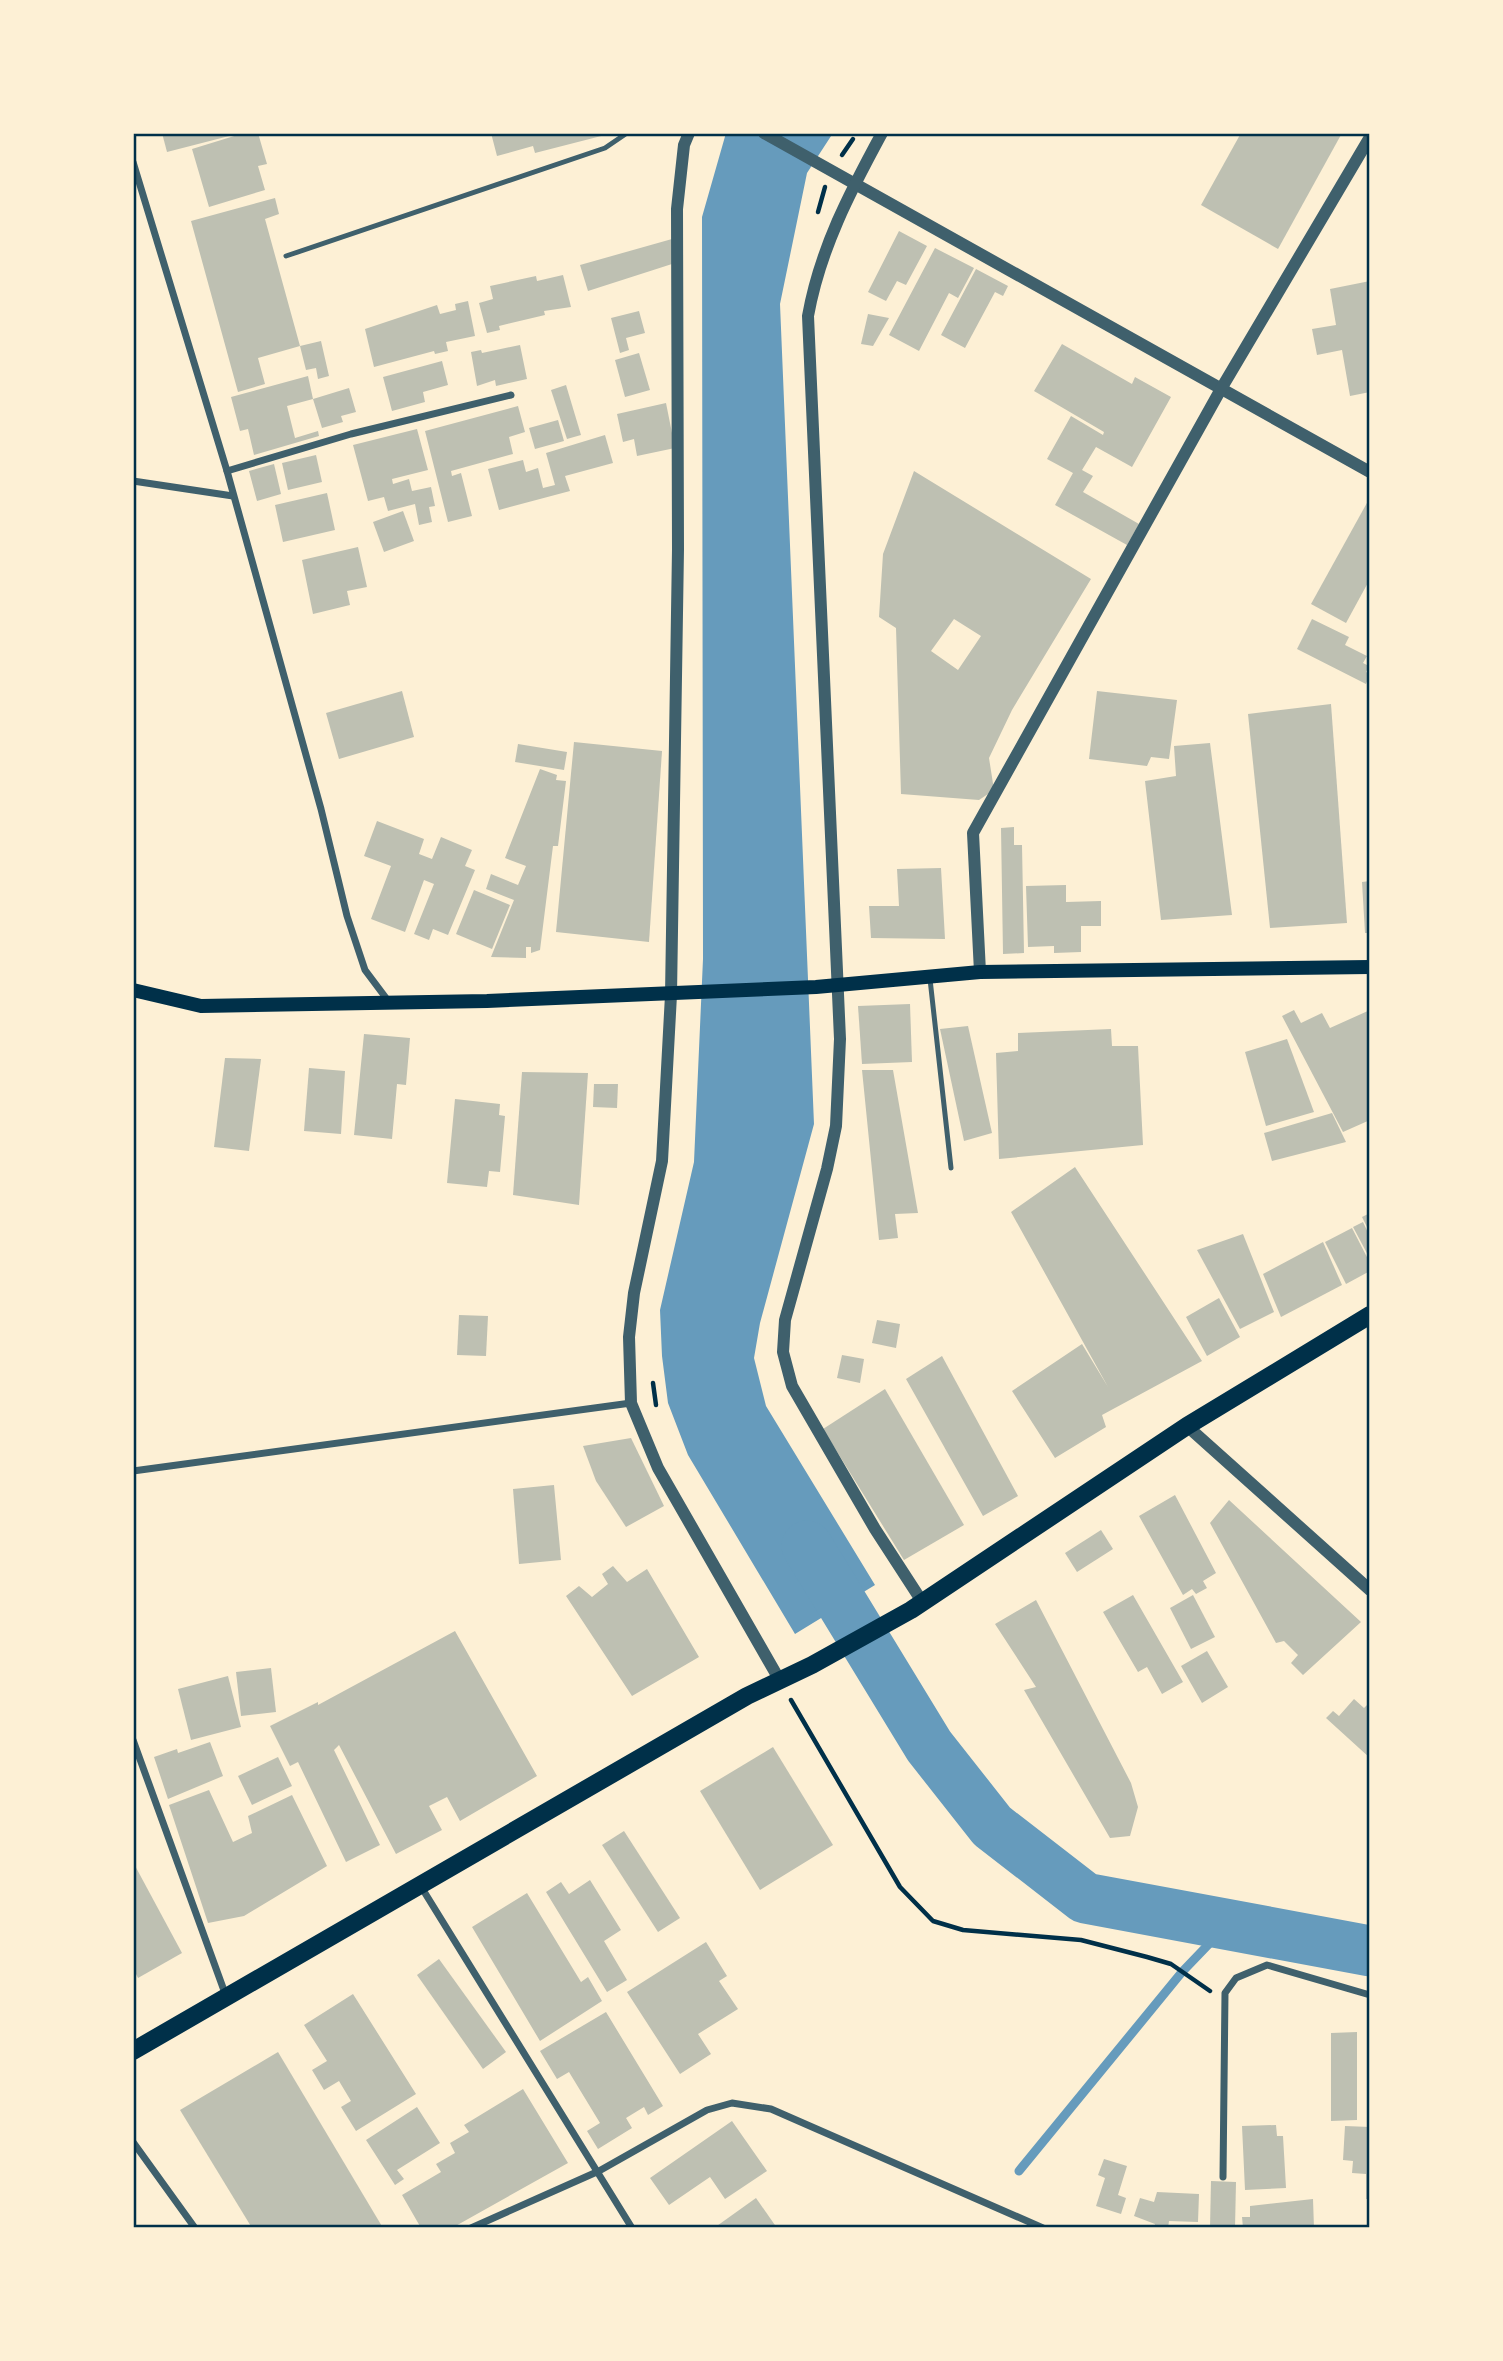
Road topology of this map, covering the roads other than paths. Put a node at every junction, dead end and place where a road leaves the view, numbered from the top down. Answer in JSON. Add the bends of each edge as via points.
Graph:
{"nodes":[{"id":1,"x":627,"y":133,"type":"edge"},
{"id":2,"x":689,"y":133,"type":"edge"},
{"id":3,"x":764,"y":133,"type":"edge"},
{"id":4,"x":882,"y":133,"type":"edge"},
{"id":5,"x":1370,"y":137,"type":"edge"},
{"id":6,"x":133,"y":162,"type":"edge"},
{"id":7,"x":851,"y":182,"type":"junction"},
{"id":8,"x":286,"y":256,"type":"dead end"},
{"id":9,"x":1221,"y":389,"type":"junction"},
{"id":10,"x":511,"y":395,"type":"dead end"},
{"id":11,"x":227,"y":471,"type":"junction"},
{"id":12,"x":1370,"y":472,"type":"edge"},
{"id":13,"x":133,"y":481,"type":"edge"},
{"id":14,"x":233,"y":496,"type":"junction"},
{"id":15,"x":1370,"y":967,"type":"edge"},
{"id":16,"x":980,"y":972,"type":"junction"},
{"id":17,"x":929,"y":976,"type":"junction"},
{"id":18,"x":838,"y":985,"type":"junction"},
{"id":19,"x":133,"y":990,"type":"edge"},
{"id":20,"x":671,"y":995,"type":"junction"},
{"id":21,"x":389,"y":1003,"type":"junction"},
{"id":22,"x":951,"y":1168,"type":"dead end"},
{"id":23,"x":1370,"y":1315,"type":"edge"},
{"id":24,"x":631,"y":1404,"type":"junction"},
{"id":25,"x":1188,"y":1426,"type":"junction"},
{"id":26,"x":133,"y":1471,"type":"edge"},
{"id":27,"x":1370,"y":1590,"type":"edge"},
{"id":28,"x":923,"y":1603,"type":"junction"},
{"id":29,"x":779,"y":1679,"type":"junction"},
{"id":30,"x":133,"y":1740,"type":"edge"},
{"id":31,"x":419,"y":1885,"type":"junction"},
{"id":32,"x":1370,"y":1995,"type":"edge"},
{"id":33,"x":226,"y":1997,"type":"junction"},
{"id":34,"x":133,"y":2052,"type":"edge"},
{"id":35,"x":133,"y":2142,"type":"edge"},
{"id":36,"x":599,"y":2171,"type":"junction"},
{"id":37,"x":1223,"y":2177,"type":"dead end"},
{"id":38,"x":195,"y":2228,"type":"edge"},
{"id":39,"x":471,"y":2228,"type":"edge"},
{"id":40,"x":632,"y":2228,"type":"edge"},
{"id":41,"x":1043,"y":2228,"type":"edge"}],
"edges":[{"from":1,"to":8,"type":"lane","via":[[605,148]]},
{"from":2,"to":20,"type":"street","via":[[677,209],[678,549]]},
{"from":3,"to":7,"type":"street"},
{"from":4,"to":7,"type":"street"},
{"from":5,"to":9,"type":"street"},
{"from":6,"to":11,"type":"street"},
{"from":7,"to":9,"type":"street"},
{"from":7,"to":18,"type":"street","via":[[816,274],[808,316]]},
{"from":9,"to":12,"type":"street"},
{"from":9,"to":16,"type":"street","via":[[973,833]]},
{"from":10,"to":11,"type":"street","via":[[351,434]]},
{"from":11,"to":14,"type":"street"},
{"from":13,"to":14,"type":"street"},
{"from":14,"to":21,"type":"street","via":[[347,916],[365,971]]},
{"from":15,"to":16,"type":"main road"},
{"from":16,"to":17,"type":"main road"},
{"from":17,"to":18,"type":"main road"},
{"from":17,"to":22,"type":"lane"},
{"from":18,"to":20,"type":"main road"},
{"from":18,"to":28,"type":"street","via":[[836,1126],[785,1320],[783,1352],[792,1386]]},
{"from":19,"to":21,"type":"main road","via":[[201,1006]]},
{"from":20,"to":21,"type":"main road"},
{"from":20,"to":24,"type":"street","via":[[662,1161],[629,1338]]},
{"from":23,"to":25,"type":"main road"},
{"from":24,"to":26,"type":"street"},
{"from":24,"to":29,"type":"street","via":[[658,1468]]},
{"from":25,"to":27,"type":"street"},
{"from":25,"to":28,"type":"main road"},
{"from":28,"to":29,"type":"main road"},
{"from":29,"to":31,"type":"main road"},
{"from":30,"to":33,"type":"street"},
{"from":31,"to":33,"type":"main road"},
{"from":31,"to":36,"type":"street"},
{"from":32,"to":37,"type":"street","via":[[1267,1965],[1236,1978],[1225,1993]]},
{"from":33,"to":34,"type":"main road"},
{"from":35,"to":38,"type":"street"},
{"from":36,"to":39,"type":"street"},
{"from":36,"to":40,"type":"street"},
{"from":36,"to":41,"type":"street","via":[[707,2110],[732,2103],[771,2109]]}]}
